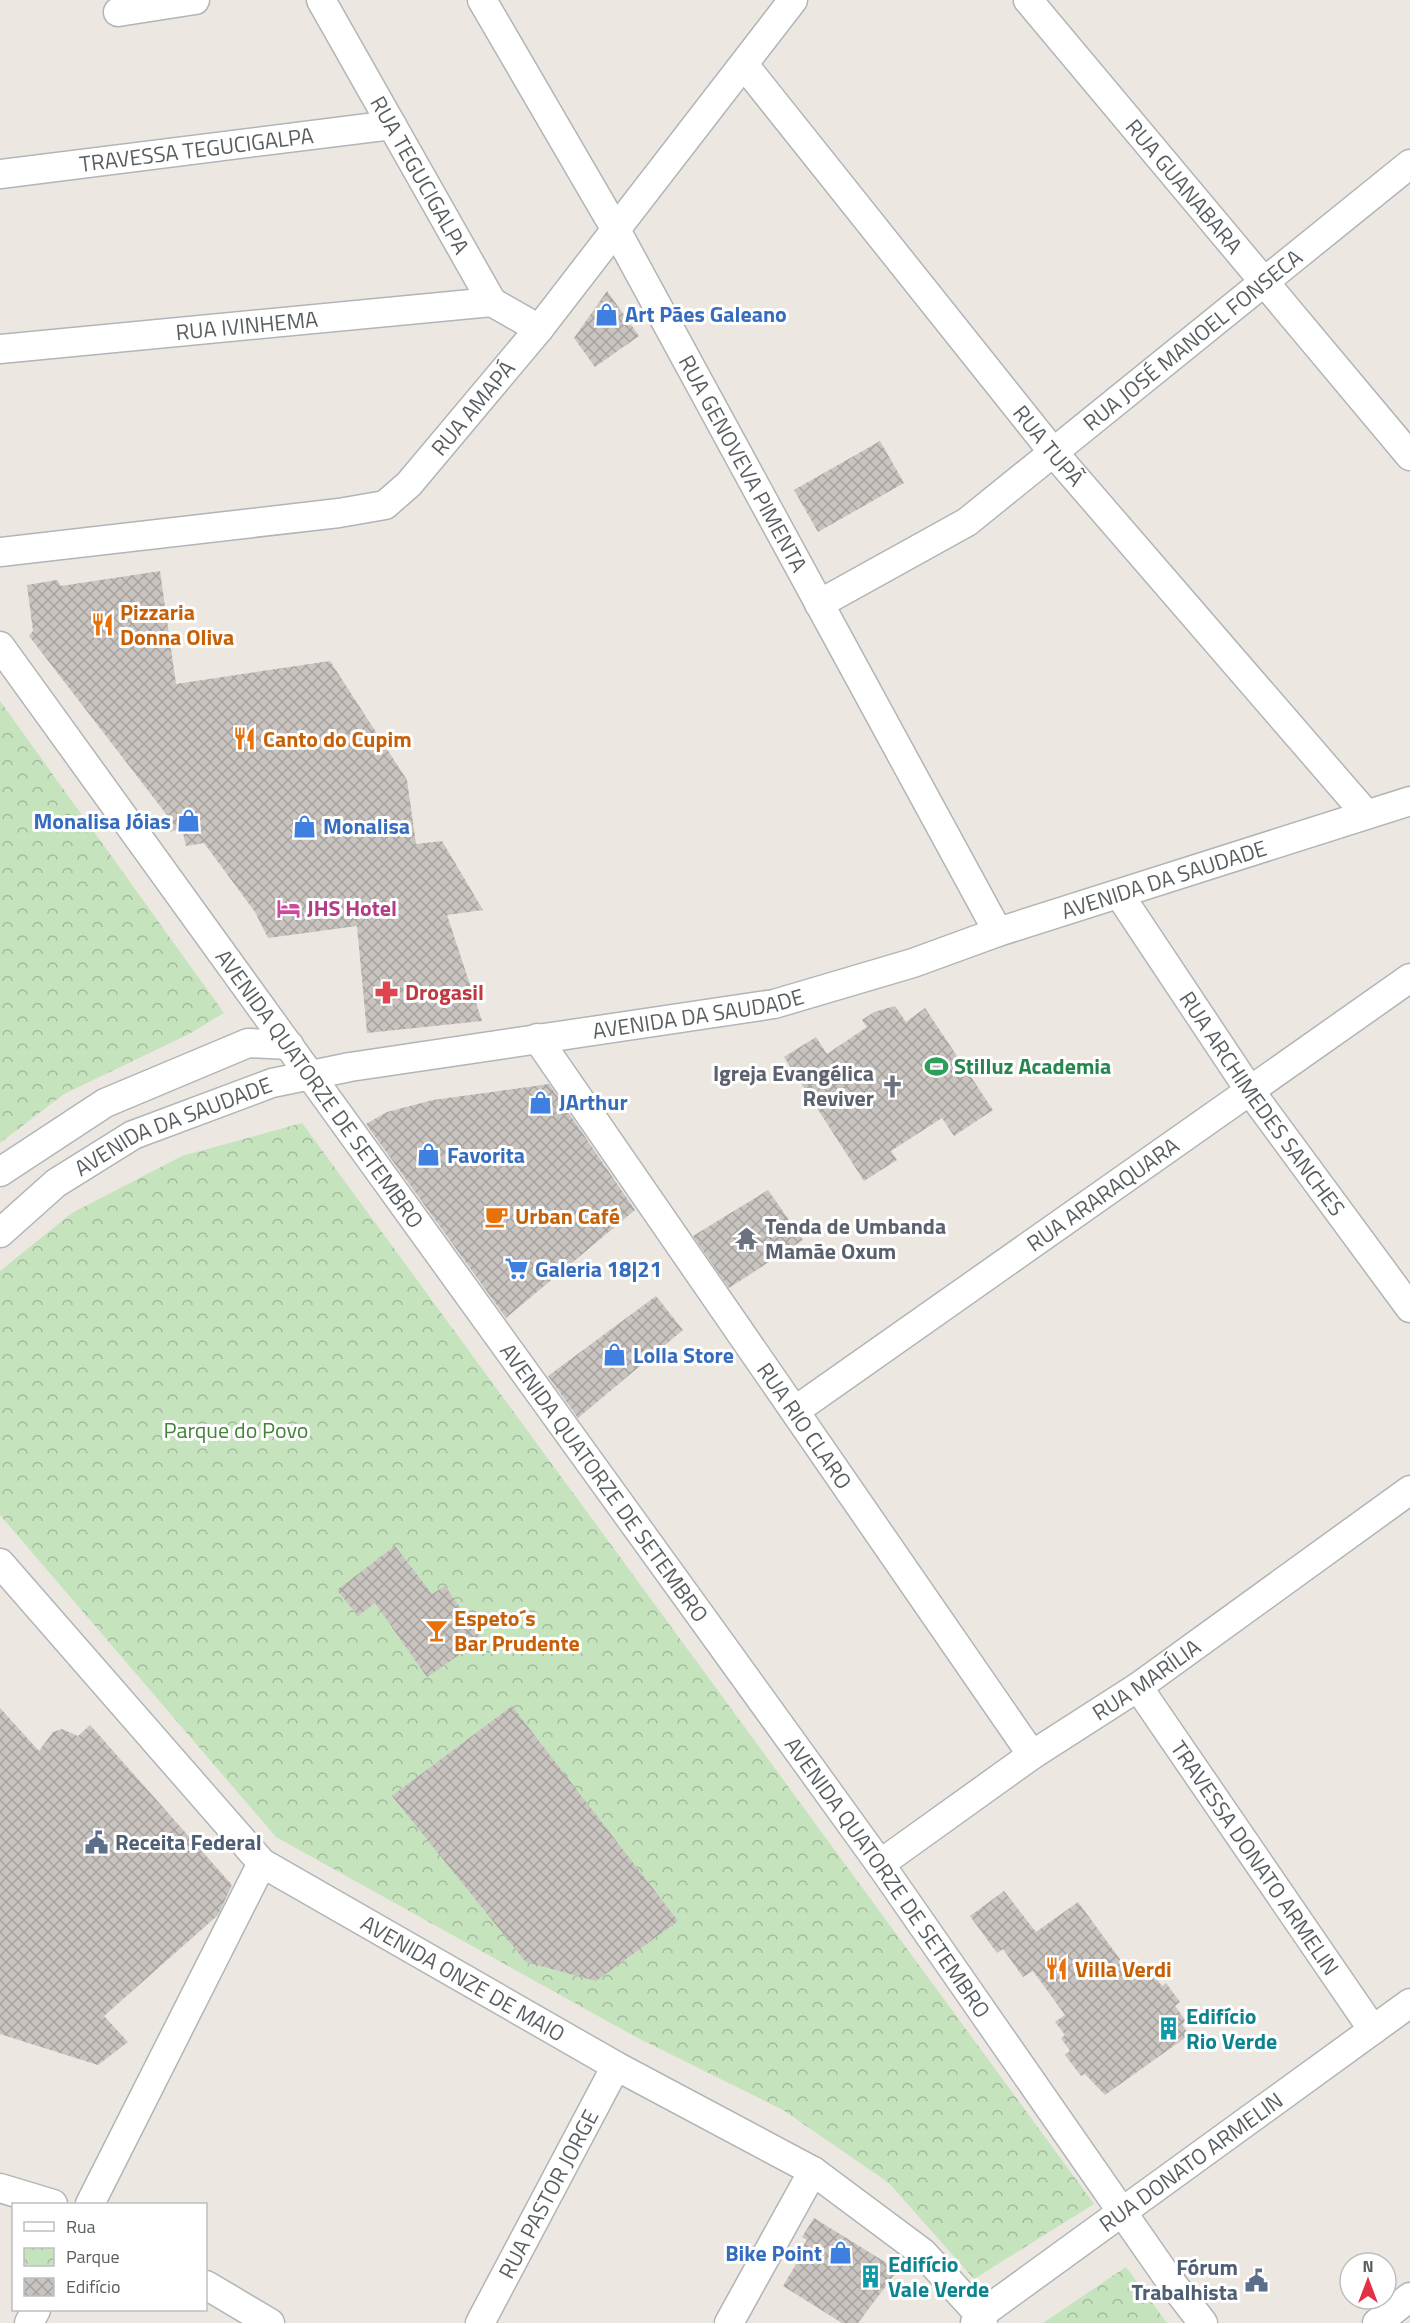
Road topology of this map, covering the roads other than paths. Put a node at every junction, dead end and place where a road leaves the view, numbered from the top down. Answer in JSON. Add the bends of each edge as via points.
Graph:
{"nodes":[{"id":1,"x":195,"y":0,"type":"edge"},
{"id":2,"x":321,"y":0,"type":"edge"},
{"id":3,"x":482,"y":0,"type":"edge"},
{"id":4,"x":793,"y":0,"type":"edge"},
{"id":5,"x":1028,"y":0,"type":"edge"},
{"id":6,"x":118,"y":12,"type":"dead end"},
{"id":7,"x":745,"y":66,"type":"junction"},
{"id":8,"x":392,"y":125,"type":"junction"},
{"id":9,"x":1410,"y":164,"type":"edge"},
{"id":10,"x":0,"y":174,"type":"edge"},
{"id":11,"x":616,"y":230,"type":"junction"},
{"id":12,"x":1264,"y":282,"type":"junction"},
{"id":13,"x":492,"y":302,"type":"junction"},
{"id":14,"x":539,"y":329,"type":"junction"},
{"id":15,"x":0,"y":349,"type":"edge"},
{"id":16,"x":1053,"y":452,"type":"junction"},
{"id":17,"x":1410,"y":456,"type":"edge"},
{"id":18,"x":0,"y":552,"type":"edge"},
{"id":19,"x":819,"y":604,"type":"junction"},
{"id":20,"x":0,"y":646,"type":"edge"},
{"id":21,"x":1410,"y":801,"type":"edge"},
{"id":22,"x":1366,"y":814,"type":"junction"},
{"id":23,"x":1119,"y":894,"type":"junction"},
{"id":24,"x":998,"y":932,"type":"junction"},
{"id":25,"x":1410,"y":978,"type":"edge"},
{"id":26,"x":537,"y":1038,"type":"junction"},
{"id":27,"x":289,"y":1045,"type":"junction"},
{"id":28,"x":311,"y":1076,"type":"junction"},
{"id":29,"x":1250,"y":1091,"type":"junction"},
{"id":30,"x":0,"y":1172,"type":"edge"},
{"id":31,"x":0,"y":1233,"type":"edge"},
{"id":32,"x":1410,"y":1308,"type":"edge"},
{"id":33,"x":796,"y":1410,"type":"junction"},
{"id":34,"x":1410,"y":1490,"type":"edge"},
{"id":35,"x":0,"y":1563,"type":"edge"},
{"id":36,"x":1138,"y":1687,"type":"junction"},
{"id":37,"x":1032,"y":1755,"type":"junction"},
{"id":38,"x":262,"y":1863,"type":"junction"},
{"id":39,"x":880,"y":1864,"type":"junction"},
{"id":40,"x":1410,"y":2003,"type":"edge"},
{"id":41,"x":1373,"y":2030,"type":"junction"},
{"id":42,"x":616,"y":2066,"type":"junction"},
{"id":43,"x":813,"y":2171,"type":"junction"},
{"id":44,"x":0,"y":2188,"type":"edge"},
{"id":45,"x":47,"y":2203,"type":"edge"},
{"id":46,"x":91,"y":2203,"type":"edge"},
{"id":47,"x":1123,"y":2211,"type":"junction"},
{"id":48,"x":207,"y":2286,"type":"edge"},
{"id":49,"x":1410,"y":2297,"type":"edge"},
{"id":50,"x":980,"y":2320,"type":"edge"},
{"id":51,"x":270,"y":2323,"type":"edge"},
{"id":52,"x":480,"y":2323,"type":"edge"},
{"id":53,"x":729,"y":2323,"type":"edge"},
{"id":54,"x":1203,"y":2323,"type":"edge"},
{"id":55,"x":1377,"y":2323,"type":"edge"}],
"edges":[{"from":1,"to":6,"type":"street"},
{"from":2,"to":8,"type":"street","name":"RUA TEGUCIGALPA"},
{"from":3,"to":11,"type":"street","name":"RUA GENOVEVA PIMENTA"},
{"from":4,"to":7,"type":"street","name":"RUA AMAPÁ"},
{"from":5,"to":12,"type":"street","name":"RUA GUANABARA"},
{"from":7,"to":11,"type":"street","name":"RUA AMAPÁ"},
{"from":7,"to":16,"type":"street","name":"RUA TUPÃ"},
{"from":8,"to":10,"type":"street","name":"TRAVESSA TEGUCIGALPA"},
{"from":8,"to":13,"type":"street","name":"RUA TEGUCIGALPA"},
{"from":9,"to":12,"type":"street","name":"RUA JOSÉ MANOEL FONSECA"},
{"from":11,"to":14,"type":"street","name":"RUA AMAPÁ"},
{"from":11,"to":19,"type":"street","name":"RUA GENOVEVA PIMENTA"},
{"from":12,"to":16,"type":"street","name":"RUA JOSÉ MANOEL FONSECA"},
{"from":12,"to":17,"type":"street","name":"RUA GUANABARA"},
{"from":13,"to":14,"type":"street"},
{"from":13,"to":15,"type":"street","name":"RUA IVINHEMA"},
{"from":14,"to":18,"type":"street","name":"RUA AMAPÁ","via":[[409,484],[385,505]]},
{"from":16,"to":19,"type":"street","name":"RUA JOSÉ MANOEL FONSECA","via":[[967,522]]},
{"from":16,"to":22,"type":"street","name":"RUA TUPÃ"},
{"from":19,"to":24,"type":"street","name":"RUA GENOVEVA PIMENTA"},
{"from":20,"to":27,"type":"street","name":"AVENIDA QUATORZE DE SETEMBRO"},
{"from":21,"to":22,"type":"street","name":"AVENIDA DA SAUDADE"},
{"from":22,"to":23,"type":"street","name":"AVENIDA DA SAUDADE"},
{"from":23,"to":24,"type":"street","name":"AVENIDA DA SAUDADE"},
{"from":23,"to":29,"type":"street","name":"RUA ARCHIMEDES SANCHES"},
{"from":24,"to":26,"type":"street","name":"AVENIDA DA SAUDADE","via":[[913,963],[774,1004]]},
{"from":25,"to":29,"type":"street","name":"RUA ARARAQUARA"},
{"from":26,"to":28,"type":"street","name":"AVENIDA DA SAUDADE"},
{"from":26,"to":33,"type":"street","name":"RUA RIO CLARO"},
{"from":27,"to":28,"type":"street","name":"AVENIDA QUATORZE DE SETEMBRO"},
{"from":27,"to":30,"type":"street","name":"AVENIDA DA SAUDADE","via":[[248,1043],[105,1103]]},
{"from":28,"to":31,"type":"street","name":"AVENIDA DA SAUDADE","via":[[272,1083],[133,1135],[56,1183]]},
{"from":28,"to":39,"type":"street","name":"AVENIDA QUATORZE DE SETEMBRO"},
{"from":29,"to":32,"type":"street","name":"RUA ARCHIMEDES SANCHES"},
{"from":29,"to":33,"type":"street","name":"RUA ARARAQUARA"},
{"from":33,"to":37,"type":"street","name":"RUA RIO CLARO"},
{"from":34,"to":36,"type":"street","name":"RUA MARÍLIA"},
{"from":35,"to":38,"type":"street","name":"AVENIDA ONZE DE MAIO"},
{"from":36,"to":37,"type":"street","name":"RUA MARÍLIA"},
{"from":36,"to":41,"type":"street","name":"TRAVESSA DONATO ARMELIN"},
{"from":37,"to":39,"type":"street","name":"RUA MARÍLIA"},
{"from":38,"to":42,"type":"street","name":"AVENIDA ONZE DE MAIO"},
{"from":38,"to":46,"type":"street"},
{"from":39,"to":47,"type":"street","name":"AVENIDA QUATORZE DE SETEMBRO"},
{"from":40,"to":41,"type":"street","name":"RUA DONATO ARMELIN"},
{"from":41,"to":47,"type":"street","name":"RUA DONATO ARMELIN"},
{"from":42,"to":43,"type":"street","name":"AVENIDA ONZE DE MAIO"},
{"from":42,"to":52,"type":"street","name":"RUA PASTOR JORGE"},
{"from":43,"to":50,"type":"street","name":"AVENIDA ONZE DE MAIO","via":[[923,2253]]},
{"from":43,"to":53,"type":"street"},
{"from":44,"to":45,"type":"street"},
{"from":47,"to":50,"type":"street","name":"RUA DONATO ARMELIN"},
{"from":47,"to":54,"type":"street","name":"AVENIDA QUATORZE DE SETEMBRO"},
{"from":48,"to":51,"type":"street"},
{"from":49,"to":55,"type":"street"}]}
